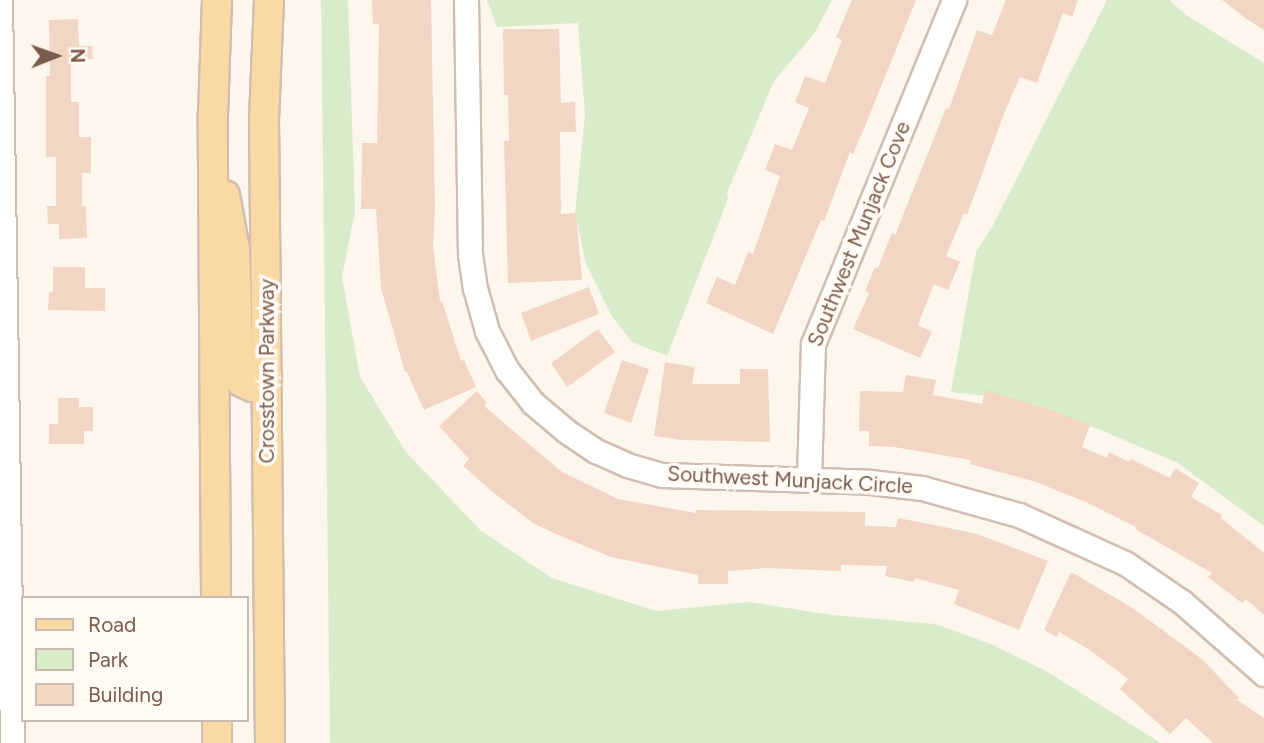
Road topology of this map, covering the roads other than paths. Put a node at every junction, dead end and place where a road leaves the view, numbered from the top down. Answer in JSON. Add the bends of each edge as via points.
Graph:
{"nodes":[{"id":1,"x":0,"y":0,"type":"edge"},
{"id":2,"x":216,"y":0,"type":"edge"},
{"id":3,"x":269,"y":0,"type":"edge"},
{"id":4,"x":466,"y":0,"type":"edge"},
{"id":5,"x":954,"y":0,"type":"edge"},
{"id":6,"x":213,"y":160,"type":"junction"},
{"id":7,"x":4,"y":362,"type":"edge"},
{"id":8,"x":267,"y":374,"type":"junction"},
{"id":9,"x":809,"y":478,"type":"junction"},
{"id":10,"x":216,"y":596,"type":"edge"},
{"id":11,"x":1264,"y":674,"type":"edge"},
{"id":12,"x":217,"y":722,"type":"edge"},
{"id":13,"x":12,"y":743,"type":"edge"},
{"id":14,"x":217,"y":743,"type":"edge"},
{"id":15,"x":270,"y":743,"type":"edge"}],
"edges":[{"from":1,"to":7,"type":"street"},
{"from":2,"to":6,"type":"main road"},
{"from":3,"to":8,"type":"main road","name":"Crosstown Parkway","via":[[264,118]]},
{"from":4,"to":9,"type":"street","name":"Southwest Munjack Circle","via":[[470,254],[487,331],[507,370],[533,403],[566,431],[627,465],[663,475]]},
{"from":5,"to":9,"type":"street","name":"Southwest Munjack Cove","via":[[813,344]]},
{"from":6,"to":8,"type":"main road","via":[[230,212],[235,250],[239,375],[241,382],[252,387]]},
{"from":6,"to":10,"type":"main road"},
{"from":7,"to":13,"type":"street"},
{"from":8,"to":15,"type":"main road","name":"Crosstown Parkway"},
{"from":9,"to":11,"type":"street","name":"Southwest Munjack Circle","via":[[922,488],[1019,514],[1125,563],[1182,602]]},
{"from":12,"to":14,"type":"main road"}]}
